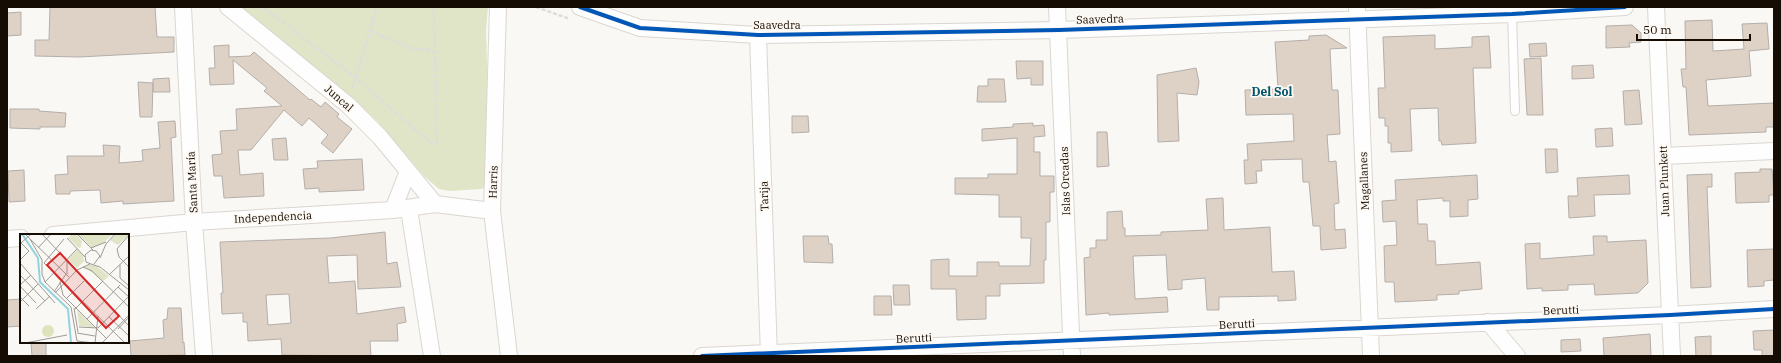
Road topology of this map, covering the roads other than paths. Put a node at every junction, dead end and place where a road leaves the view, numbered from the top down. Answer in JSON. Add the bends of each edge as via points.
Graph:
{"nodes":[{"id":1,"x":183,"y":7,"type":"edge"},
{"id":2,"x":228,"y":7,"type":"edge"},
{"id":3,"x":498,"y":7,"type":"edge"},
{"id":4,"x":580,"y":7,"type":"edge"},
{"id":5,"x":1057,"y":7,"type":"edge"},
{"id":6,"x":1625,"y":7,"type":"edge"},
{"id":7,"x":1656,"y":7,"type":"edge"},
{"id":8,"x":1358,"y":13,"type":"edge"},
{"id":9,"x":1512,"y":14,"type":"junction"},
{"id":10,"x":1059,"y":30,"type":"junction"},
{"id":11,"x":758,"y":35,"type":"junction"},
{"id":12,"x":1515,"y":110,"type":"dead end"},
{"id":13,"x":1774,"y":151,"type":"edge"},
{"id":14,"x":1663,"y":156,"type":"junction"},
{"id":15,"x":408,"y":171,"type":"junction"},
{"id":16,"x":435,"y":204,"type":"junction"},
{"id":17,"x":401,"y":210,"type":"junction"},
{"id":18,"x":492,"y":211,"type":"junction"},
{"id":19,"x":194,"y":222,"type":"junction"},
{"id":20,"x":64,"y":234,"type":"edge"},
{"id":21,"x":20,"y":238,"type":"edge"},
{"id":22,"x":7,"y":239,"type":"edge"},
{"id":23,"x":1774,"y":309,"type":"edge"},
{"id":24,"x":1670,"y":315,"type":"junction"},
{"id":25,"x":1488,"y":322,"type":"junction"},
{"id":26,"x":1370,"y":327,"type":"junction"},
{"id":27,"x":1072,"y":340,"type":"junction"},
{"id":28,"x":769,"y":355,"type":"edge"},
{"id":29,"x":204,"y":356,"type":"edge"},
{"id":30,"x":432,"y":356,"type":"edge"},
{"id":31,"x":508,"y":356,"type":"edge"},
{"id":32,"x":702,"y":356,"type":"edge"},
{"id":33,"x":1072,"y":356,"type":"edge"},
{"id":34,"x":1371,"y":356,"type":"edge"},
{"id":35,"x":1517,"y":356,"type":"edge"},
{"id":36,"x":1672,"y":356,"type":"edge"}],
"edges":[{"from":1,"to":19,"type":"street","name":"Santa María"},
{"from":2,"to":15,"type":"street","name":"Juncal","via":[[348,105]]},
{"from":3,"to":18,"type":"street","name":"Harris"},
{"from":4,"to":11,"type":"street","name":"Saavedra","via":[[640,28]]},
{"from":5,"to":10,"type":"street","name":"Islas Orcadas"},
{"from":6,"to":9,"type":"street","name":"Saavedra"},
{"from":7,"to":14,"type":"street","name":"Juan Plunkett"},
{"from":8,"to":9,"type":"street","name":"Saavedra"},
{"from":8,"to":10,"type":"street","name":"Saavedra"},
{"from":8,"to":26,"type":"street","name":"Magallanes"},
{"from":9,"to":12,"type":"lane"},
{"from":10,"to":11,"type":"street","name":"Saavedra"},
{"from":10,"to":27,"type":"street","name":"Islas Orcadas"},
{"from":11,"to":28,"type":"street","name":"Tarija"},
{"from":13,"to":14,"type":"street"},
{"from":14,"to":24,"type":"street","name":"Juan Plunkett"},
{"from":15,"to":16,"type":"street","name":"Juncal"},
{"from":15,"to":17,"type":"street"},
{"from":16,"to":17,"type":"street","name":"Independencia"},
{"from":16,"to":18,"type":"street","name":"Independencia"},
{"from":17,"to":19,"type":"street","name":"Independencia"},
{"from":17,"to":30,"type":"street"},
{"from":18,"to":31,"type":"street","name":"Harris"},
{"from":19,"to":20,"type":"street","name":"Independencia"},
{"from":19,"to":29,"type":"street","name":"Santa María"},
{"from":21,"to":22,"type":"street"},
{"from":23,"to":24,"type":"street","name":"Berutti"},
{"from":24,"to":25,"type":"street","name":"Berutti"},
{"from":24,"to":36,"type":"street","name":"Juan Plunkett"},
{"from":25,"to":26,"type":"street","name":"Berutti"},
{"from":25,"to":35,"type":"street"},
{"from":26,"to":27,"type":"street","name":"Berutti"},
{"from":26,"to":34,"type":"street","name":"Magallanes"},
{"from":27,"to":28,"type":"street","name":"Berutti"},
{"from":27,"to":33,"type":"street","name":"Islas Orcadas"},
{"from":28,"to":32,"type":"street","name":"Berutti"}]}
